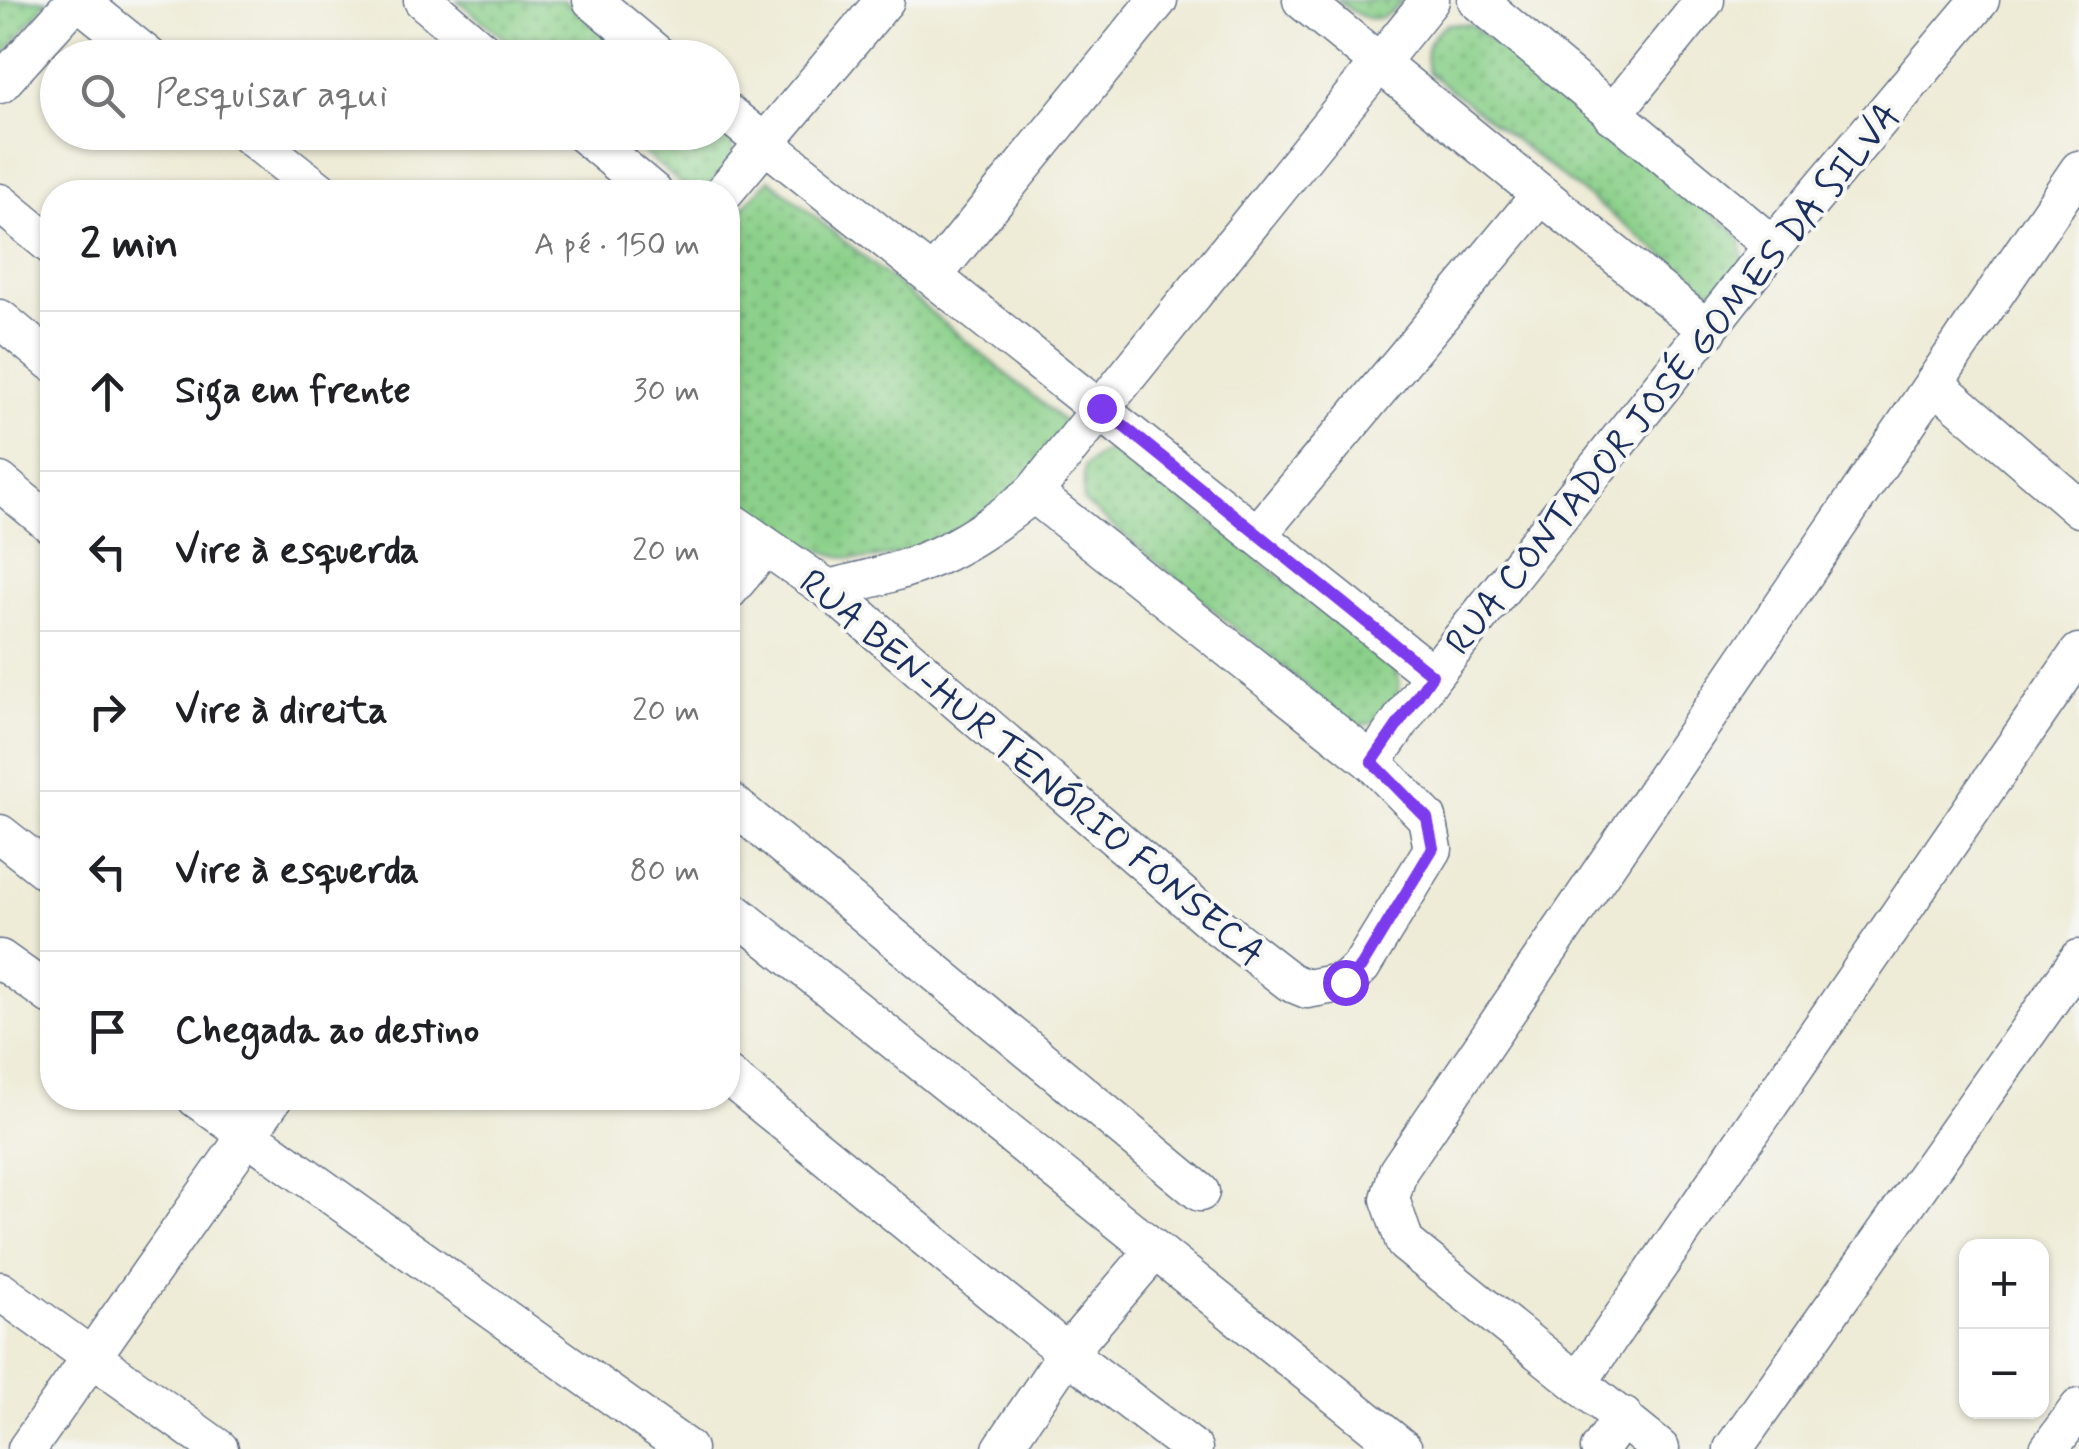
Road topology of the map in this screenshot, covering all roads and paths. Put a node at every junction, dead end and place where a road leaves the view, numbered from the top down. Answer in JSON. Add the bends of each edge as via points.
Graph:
{"nodes":[{"id":1,"x":77,"y":0,"type":"edge"},
{"id":2,"x":422,"y":0,"type":"edge"},
{"id":3,"x":885,"y":0,"type":"edge"},
{"id":4,"x":1158,"y":0,"type":"edge"},
{"id":5,"x":1302,"y":0,"type":"edge"},
{"id":6,"x":1430,"y":0,"type":"edge"},
{"id":7,"x":1477,"y":0,"type":"edge"},
{"id":8,"x":1705,"y":0,"type":"edge"},
{"id":9,"x":1980,"y":0,"type":"edge"},
{"id":10,"x":599,"y":2,"type":"edge"},
{"id":11,"x":40,"y":40,"type":"edge"},
{"id":12,"x":40,"y":40,"type":"edge"},
{"id":13,"x":127,"y":40,"type":"edge"},
{"id":14,"x":470,"y":40,"type":"edge"},
{"id":15,"x":641,"y":40,"type":"edge"},
{"id":16,"x":1380,"y":64,"type":"junction"},
{"id":17,"x":0,"y":84,"type":"edge"},
{"id":18,"x":1612,"y":115,"type":"junction"},
{"id":19,"x":740,"y":123,"type":"edge"},
{"id":20,"x":763,"y":142,"type":"junction"},
{"id":21,"x":268,"y":150,"type":"edge"},
{"id":22,"x":603,"y":150,"type":"edge"},
{"id":23,"x":2079,"y":170,"type":"edge"},
{"id":24,"x":306,"y":180,"type":"edge"},
{"id":25,"x":639,"y":180,"type":"edge"},
{"id":26,"x":733,"y":180,"type":"edge"},
{"id":27,"x":1540,"y":196,"type":"junction"},
{"id":28,"x":0,"y":203,"type":"edge"},
{"id":29,"x":40,"y":236,"type":"edge"},
{"id":30,"x":1773,"y":246,"type":"junction"},
{"id":31,"x":933,"y":276,"type":"junction"},
{"id":32,"x":0,"y":319,"type":"edge"},
{"id":33,"x":1708,"y":330,"type":"junction"},
{"id":34,"x":40,"y":352,"type":"edge"},
{"id":35,"x":1934,"y":383,"type":"junction"},
{"id":36,"x":1101,"y":408,"type":"junction"},
{"id":37,"x":0,"y":482,"type":"edge"},
{"id":38,"x":1033,"y":493,"type":"junction"},
{"id":39,"x":2079,"y":508,"type":"edge"},
{"id":40,"x":40,"y":515,"type":"edge"},
{"id":41,"x":740,"y":529,"type":"edge"},
{"id":42,"x":1257,"y":535,"type":"junction"},
{"id":43,"x":766,"y":547,"type":"junction"},
{"id":44,"x":740,"y":577,"type":"edge"},
{"id":45,"x":828,"y":589,"type":"junction"},
{"id":46,"x":2079,"y":653,"type":"edge"},
{"id":47,"x":1432,"y":675,"type":"junction"},
{"id":48,"x":1372,"y":762,"type":"junction"},
{"id":49,"x":740,"y":810,"type":"edge"},
{"id":50,"x":0,"y":834,"type":"edge"},
{"id":51,"x":40,"y":866,"type":"edge"},
{"id":52,"x":740,"y":917,"type":"edge"},
{"id":53,"x":0,"y":959,"type":"edge"},
{"id":54,"x":2079,"y":959,"type":"edge"},
{"id":55,"x":40,"y":987,"type":"edge"},
{"id":56,"x":740,"y":1086,"type":"edge"},
{"id":57,"x":213,"y":1110,"type":"edge"},
{"id":58,"x":266,"y":1110,"type":"edge"},
{"id":59,"x":248,"y":1135,"type":"junction"},
{"id":60,"x":1200,"y":1192,"type":"dead end"},
{"id":61,"x":1154,"y":1252,"type":"junction"},
{"id":62,"x":0,"y":1291,"type":"edge"},
{"id":63,"x":1067,"y":1353,"type":"junction"},
{"id":64,"x":93,"y":1356,"type":"junction"},
{"id":65,"x":1580,"y":1380,"type":"junction"},
{"id":66,"x":2079,"y":1408,"type":"edge"},
{"id":67,"x":1623,"y":1416,"type":"junction"},
{"id":68,"x":27,"y":1449,"type":"edge"},
{"id":69,"x":219,"y":1449,"type":"edge"},
{"id":70,"x":687,"y":1449,"type":"edge"},
{"id":71,"x":1002,"y":1449,"type":"edge"},
{"id":72,"x":1193,"y":1449,"type":"edge"},
{"id":73,"x":1403,"y":1449,"type":"edge"},
{"id":74,"x":1600,"y":1449,"type":"edge"},
{"id":75,"x":1660,"y":1449,"type":"edge"},
{"id":76,"x":1732,"y":1449,"type":"edge"},
{"id":77,"x":2049,"y":1449,"type":"edge"}],
"edges":[{"from":1,"to":12,"type":"street"},
{"from":1,"to":13,"type":"street"},
{"from":2,"to":14,"type":"street"},
{"from":3,"to":20,"type":"street"},
{"from":4,"to":31,"type":"street"},
{"from":5,"to":16,"type":"street"},
{"from":6,"to":16,"type":"street"},
{"from":7,"to":18,"type":"street"},
{"from":8,"to":18,"type":"street"},
{"from":9,"to":30,"type":"street","name":"RUA CONTADOR JOSÉ GOMES DA SILVA"},
{"from":10,"to":15,"type":"street"},
{"from":11,"to":17,"type":"street"},
{"from":16,"to":27,"type":"street"},
{"from":16,"to":36,"type":"street"},
{"from":18,"to":30,"type":"street"},
{"from":19,"to":20,"type":"street"},
{"from":20,"to":26,"type":"street"},
{"from":20,"to":31,"type":"street"},
{"from":21,"to":24,"type":"street"},
{"from":22,"to":25,"type":"street"},
{"from":23,"to":35,"type":"street"},
{"from":27,"to":33,"type":"street"},
{"from":27,"to":42,"type":"street"},
{"from":28,"to":29,"type":"street"},
{"from":30,"to":33,"type":"street","name":"RUA CONTADOR JOSÉ GOMES DA SILVA"},
{"from":31,"to":36,"type":"street"},
{"from":32,"to":34,"type":"street"},
{"from":33,"to":47,"type":"street","name":"RUA CONTADOR JOSÉ GOMES DA SILVA"},
{"from":35,"to":39,"type":"street"},
{"from":35,"to":65,"type":"street","via":[[1398,1170],[1390,1199],[1405,1243]]},
{"from":36,"to":38,"type":"street"},
{"from":36,"to":42,"type":"street"},
{"from":37,"to":40,"type":"street"},
{"from":38,"to":45,"type":"street","via":[[980,537],[916,568]]},
{"from":38,"to":48,"type":"street"},
{"from":41,"to":43,"type":"street","name":"RUA BEN-HUR TENÓRIO FONSECA"},
{"from":42,"to":47,"type":"street"},
{"from":43,"to":44,"type":"street"},
{"from":43,"to":45,"type":"street","name":"RUA BEN-HUR TENÓRIO FONSECA"},
{"from":45,"to":48,"type":"street","name":"RUA BEN-HUR TENÓRIO FONSECA","via":[[1215,924],[1308,989],[1345,982],[1361,967],[1433,848],[1427,818]]},
{"from":46,"to":65,"type":"street"},
{"from":47,"to":48,"type":"street","name":"RUA CONTADOR JOSÉ GOMES DA SILVA"},
{"from":49,"to":60,"type":"street"},
{"from":50,"to":51,"type":"street"},
{"from":52,"to":61,"type":"street"},
{"from":53,"to":55,"type":"street"},
{"from":54,"to":76,"type":"street"},
{"from":56,"to":63,"type":"street"},
{"from":57,"to":59,"type":"street"},
{"from":58,"to":59,"type":"street"},
{"from":59,"to":64,"type":"street"},
{"from":59,"to":70,"type":"street"},
{"from":61,"to":63,"type":"street"},
{"from":61,"to":73,"type":"street"},
{"from":62,"to":64,"type":"street"},
{"from":63,"to":71,"type":"street"},
{"from":63,"to":72,"type":"street"},
{"from":64,"to":68,"type":"street"},
{"from":64,"to":69,"type":"street"},
{"from":65,"to":67,"type":"street"},
{"from":66,"to":77,"type":"street"},
{"from":67,"to":74,"type":"street"},
{"from":67,"to":75,"type":"street"}]}
